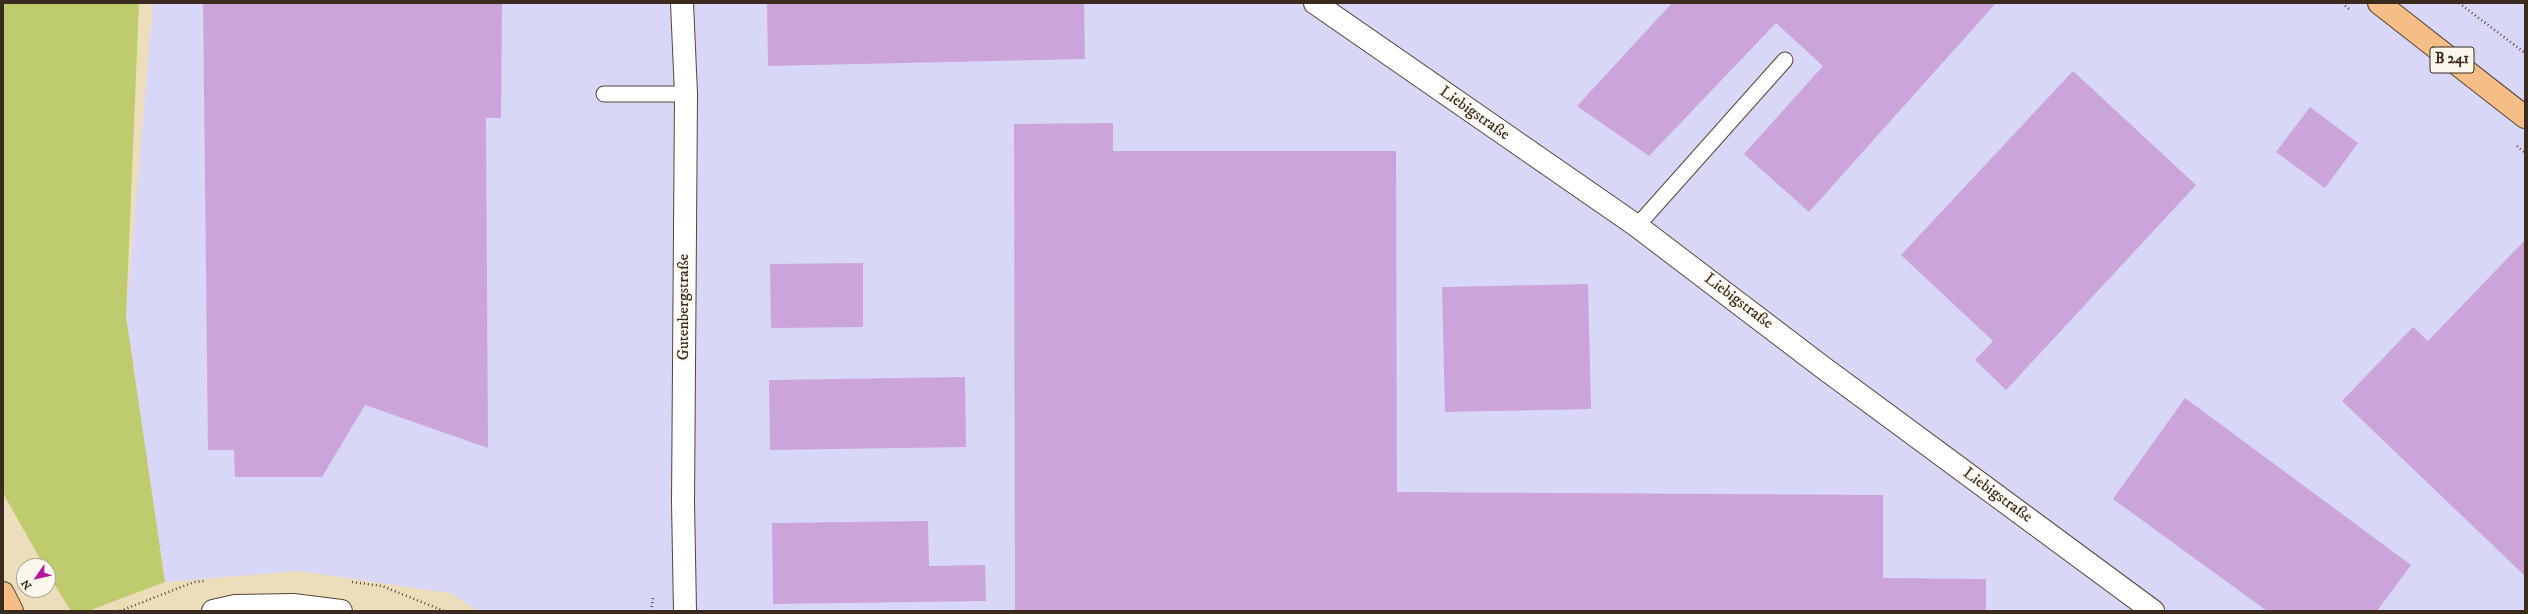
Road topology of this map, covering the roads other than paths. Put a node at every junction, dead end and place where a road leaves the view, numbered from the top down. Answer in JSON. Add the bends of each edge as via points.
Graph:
{"nodes":[{"id":1,"x":682,"y":3,"type":"edge"},
{"id":2,"x":1315,"y":3,"type":"edge"},
{"id":3,"x":2379,"y":3,"type":"edge"},
{"id":4,"x":1786,"y":60,"type":"dead end"},
{"id":5,"x":604,"y":94,"type":"dead end"},
{"id":6,"x":686,"y":94,"type":"junction"},
{"id":7,"x":2525,"y":117,"type":"edge"},
{"id":8,"x":1637,"y":226,"type":"junction"},
{"id":9,"x":3,"y":593,"type":"edge"},
{"id":10,"x":12,"y":611,"type":"edge"},
{"id":11,"x":213,"y":611,"type":"edge"},
{"id":12,"x":341,"y":611,"type":"edge"},
{"id":13,"x":686,"y":611,"type":"edge"},
{"id":14,"x":2153,"y":611,"type":"edge"}],
"edges":[{"from":1,"to":6,"type":"street","name":"Gutenbergstraße"},
{"from":2,"to":8,"type":"street","name":"Liebigstraße"},
{"from":3,"to":7,"type":"main road","number":"B 241"},
{"from":4,"to":8,"type":"lane"},
{"from":5,"to":6,"type":"lane"},
{"from":6,"to":13,"type":"street","name":"Gutenbergstraße","via":[[683,502]]},
{"from":8,"to":14,"type":"street","name":"Liebigstraße","via":[[1821,366]]},
{"from":9,"to":10,"type":"main road"},
{"from":11,"to":12,"type":"street","via":[[235,606],[293,605]]}]}
